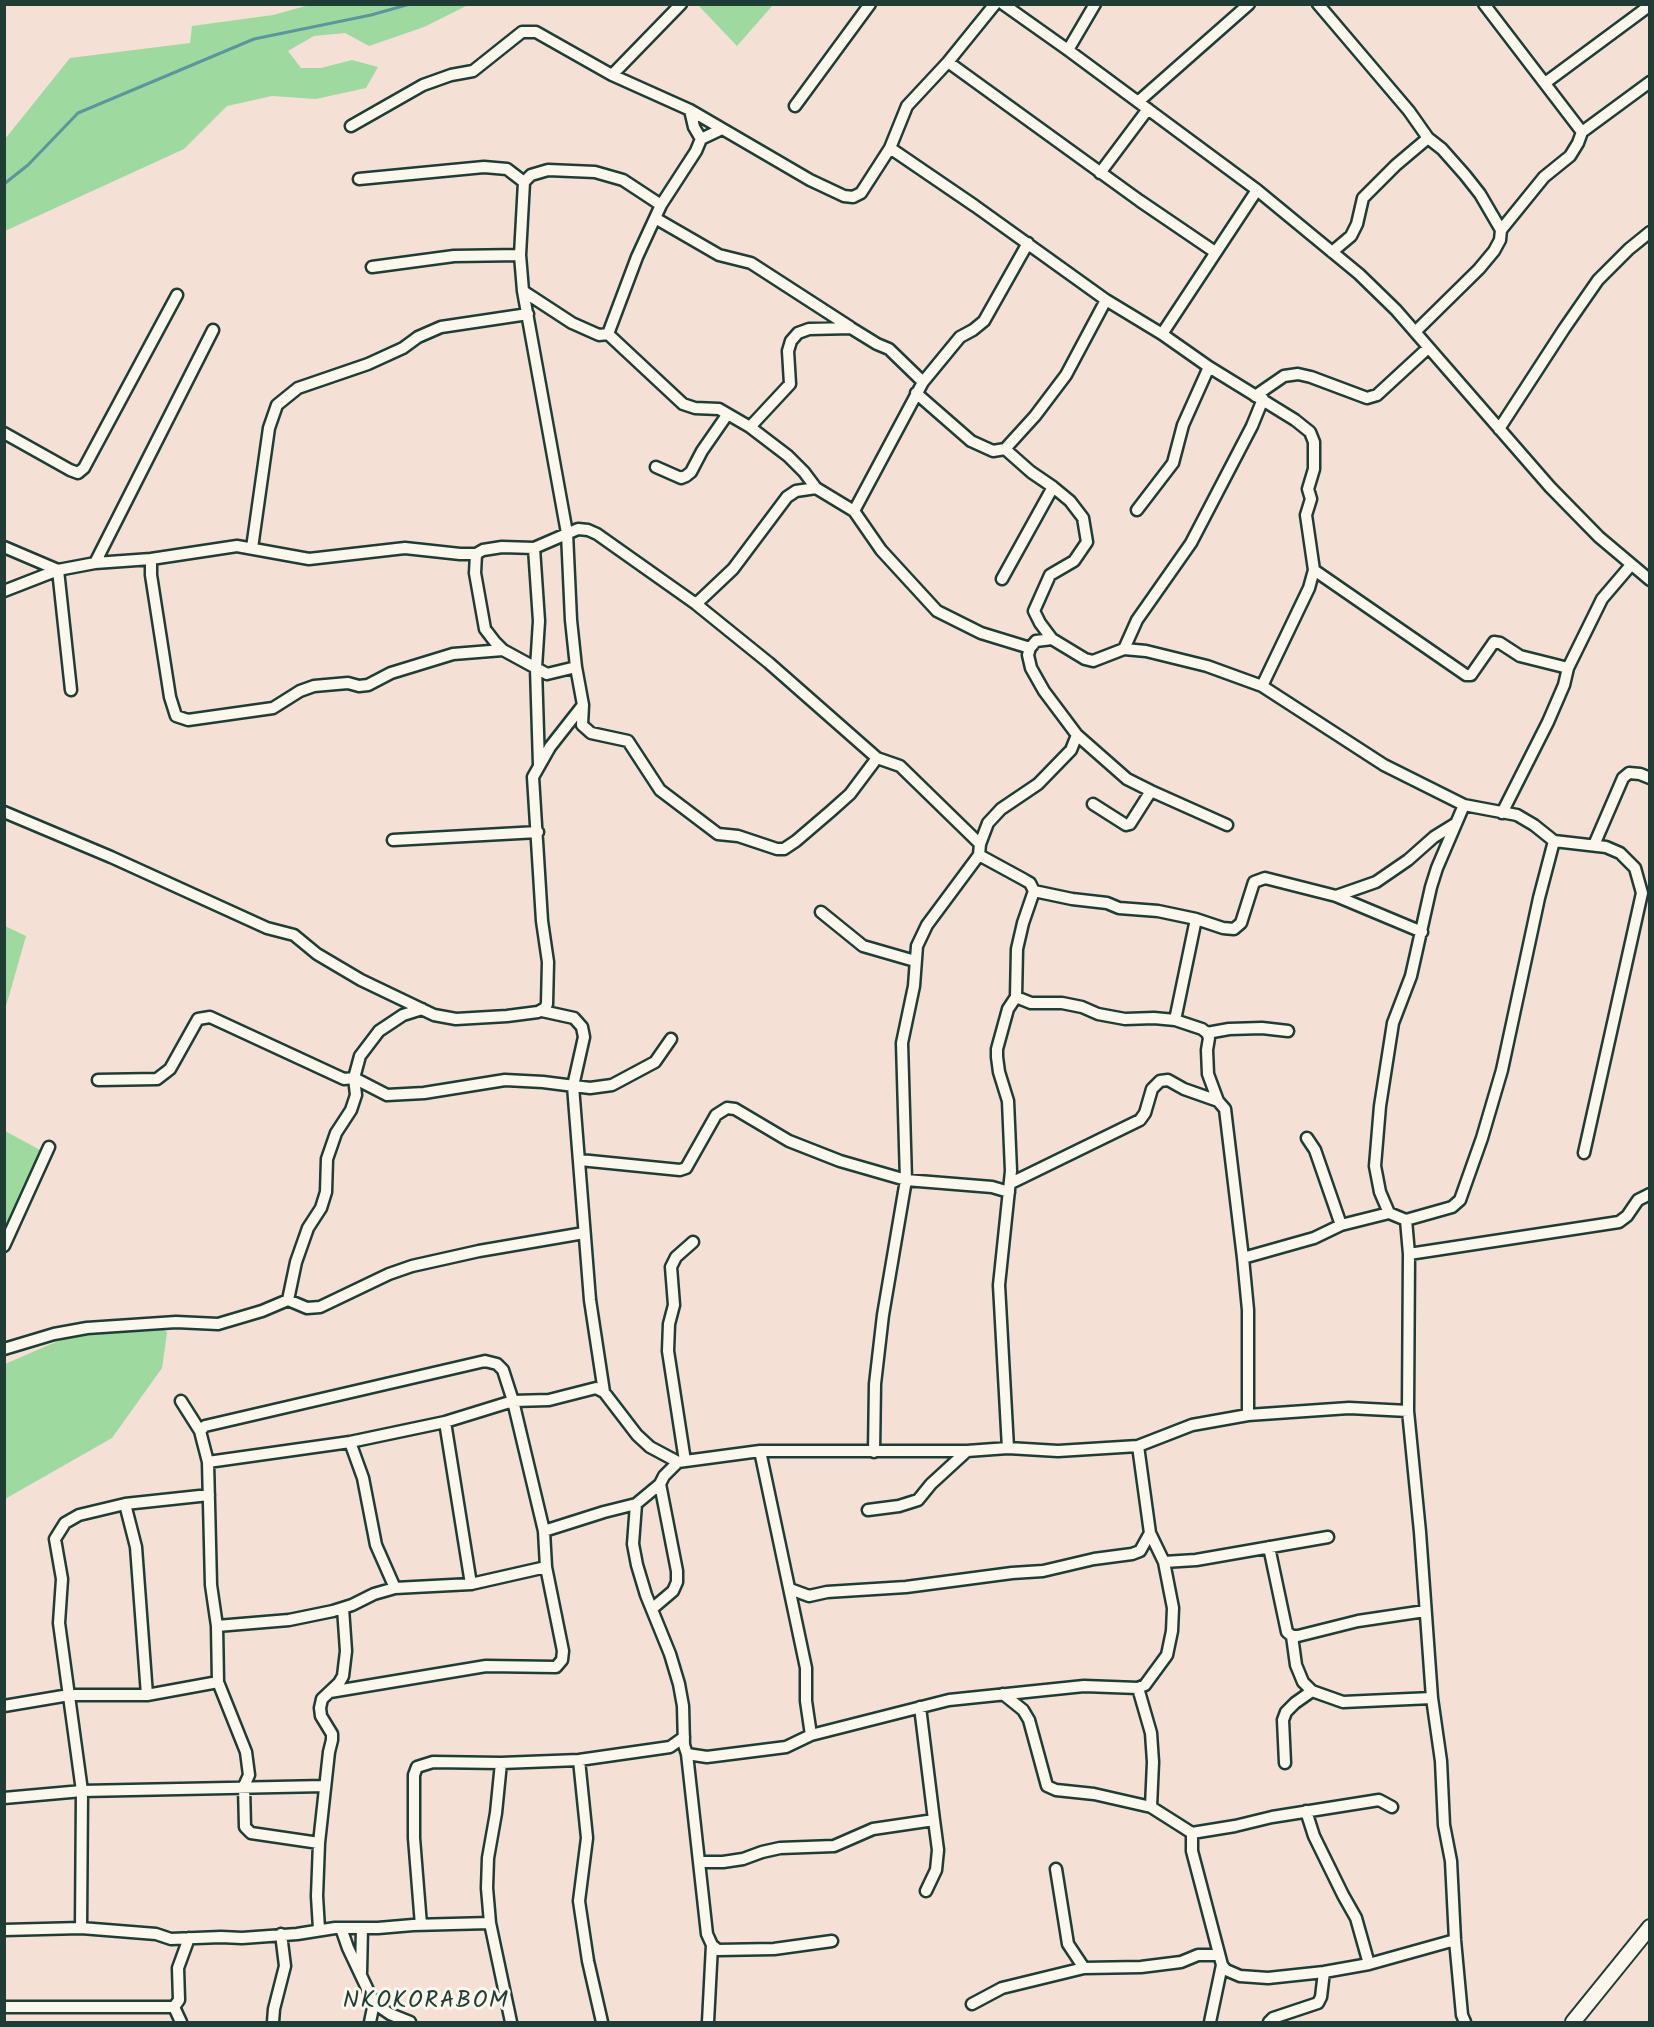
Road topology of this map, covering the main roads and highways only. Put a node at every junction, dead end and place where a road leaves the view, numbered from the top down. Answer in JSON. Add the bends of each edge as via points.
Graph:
{"nodes":[{"id":1,"x":1650,"y":1927,"type":"edge"},
{"id":2,"x":1573,"y":2022,"type":"edge"}],
"edges":[{"from":1,"to":2,"type":"main road"}]}
